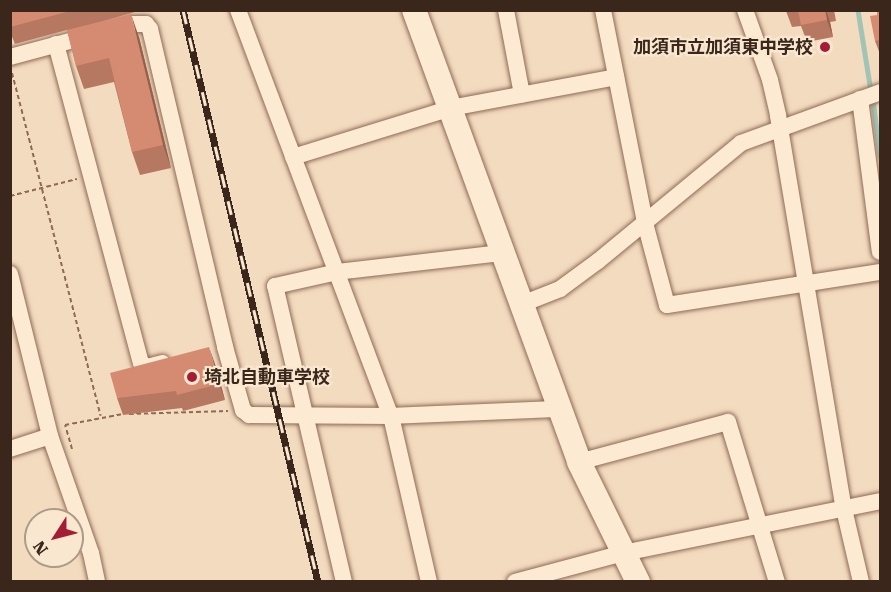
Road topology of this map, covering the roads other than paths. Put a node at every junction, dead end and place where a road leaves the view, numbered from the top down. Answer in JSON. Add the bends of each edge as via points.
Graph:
{"nodes":[{"id":1,"x":238,"y":10,"type":"edge"},
{"id":2,"x":414,"y":10,"type":"edge"},
{"id":3,"x":506,"y":10,"type":"edge"},
{"id":4,"x":603,"y":10,"type":"edge"},
{"id":5,"x":745,"y":10,"type":"edge"},
{"id":6,"x":56,"y":44,"type":"junction"},
{"id":7,"x":10,"y":57,"type":"edge"},
{"id":8,"x":616,"y":77,"type":"junction"},
{"id":9,"x":880,"y":92,"type":"edge"},
{"id":10,"x":522,"y":95,"type":"junction"},
{"id":11,"x":860,"y":99,"type":"junction"},
{"id":12,"x":451,"y":108,"type":"junction"},
{"id":13,"x":780,"y":129,"type":"junction"},
{"id":14,"x":293,"y":157,"type":"junction"},
{"id":15,"x":645,"y":223,"type":"junction"},
{"id":16,"x":880,"y":252,"type":"edge"},
{"id":17,"x":502,"y":253,"type":"junction"},
{"id":18,"x":337,"y":272,"type":"junction"},
{"id":19,"x":880,"y":272,"type":"edge"},
{"id":20,"x":10,"y":273,"type":"edge"},
{"id":21,"x":807,"y":281,"type":"junction"},
{"id":22,"x":522,"y":304,"type":"junction"},
{"id":23,"x":225,"y":347,"type":"junction"},
{"id":24,"x":203,"y":353,"type":"edge"},
{"id":25,"x":181,"y":359,"type":"edge"},
{"id":26,"x":560,"y":409,"type":"junction"},
{"id":27,"x":304,"y":414,"type":"junction"},
{"id":28,"x":391,"y":416,"type":"junction"},
{"id":29,"x":50,"y":436,"type":"junction"},
{"id":30,"x":10,"y":450,"type":"edge"},
{"id":31,"x":579,"y":462,"type":"junction"},
{"id":32,"x":880,"y":501,"type":"edge"},
{"id":33,"x":844,"y":509,"type":"junction"},
{"id":34,"x":760,"y":526,"type":"junction"},
{"id":35,"x":623,"y":553,"type":"junction"},
{"id":36,"x":541,"y":578,"type":"edge"},
{"id":37,"x":97,"y":582,"type":"edge"},
{"id":38,"x":344,"y":582,"type":"edge"},
{"id":39,"x":429,"y":582,"type":"edge"},
{"id":40,"x":515,"y":582,"type":"edge"},
{"id":41,"x":638,"y":582,"type":"edge"},
{"id":42,"x":777,"y":582,"type":"edge"},
{"id":43,"x":861,"y":582,"type":"edge"}],
"edges":[{"from":1,"to":14,"type":"street"},
{"from":2,"to":12,"type":"street"},
{"from":3,"to":10,"type":"street"},
{"from":4,"to":8,"type":"street"},
{"from":5,"to":13,"type":"street","via":[[770,80]]},
{"from":6,"to":7,"type":"street"},
{"from":6,"to":23,"type":"street","via":[[133,24],[146,24],[150,29]]},
{"from":6,"to":25,"type":"street","via":[[141,363],[147,367]]},
{"from":8,"to":10,"type":"street"},
{"from":8,"to":15,"type":"street"},
{"from":9,"to":11,"type":"street"},
{"from":10,"to":12,"type":"street"},
{"from":11,"to":13,"type":"street"},
{"from":11,"to":16,"type":"street"},
{"from":12,"to":14,"type":"street"},
{"from":12,"to":17,"type":"street"},
{"from":13,"to":15,"type":"street","via":[[741,143]]},
{"from":13,"to":21,"type":"street"},
{"from":14,"to":18,"type":"street"},
{"from":15,"to":21,"type":"street","via":[[667,305]]},
{"from":15,"to":22,"type":"street","via":[[560,289]]},
{"from":17,"to":18,"type":"street"},
{"from":17,"to":22,"type":"street"},
{"from":18,"to":27,"type":"street","via":[[275,286]]},
{"from":18,"to":28,"type":"street"},
{"from":19,"to":21,"type":"street"},
{"from":20,"to":29,"type":"street"},
{"from":21,"to":33,"type":"street"},
{"from":22,"to":26,"type":"street"},
{"from":23,"to":24,"type":"street"},
{"from":23,"to":27,"type":"street","via":[[243,410],[257,416]]},
{"from":26,"to":28,"type":"street"},
{"from":26,"to":31,"type":"street"},
{"from":27,"to":28,"type":"street"},
{"from":27,"to":38,"type":"street"},
{"from":28,"to":39,"type":"street"},
{"from":29,"to":30,"type":"street"},
{"from":29,"to":37,"type":"street","via":[[91,553]]},
{"from":31,"to":34,"type":"street","via":[[728,422]]},
{"from":31,"to":35,"type":"street"},
{"from":32,"to":33,"type":"street"},
{"from":33,"to":34,"type":"street"},
{"from":33,"to":43,"type":"street"},
{"from":34,"to":35,"type":"street"},
{"from":34,"to":42,"type":"street"},
{"from":35,"to":36,"type":"street"},
{"from":35,"to":41,"type":"street"},
{"from":36,"to":40,"type":"street"}]}
